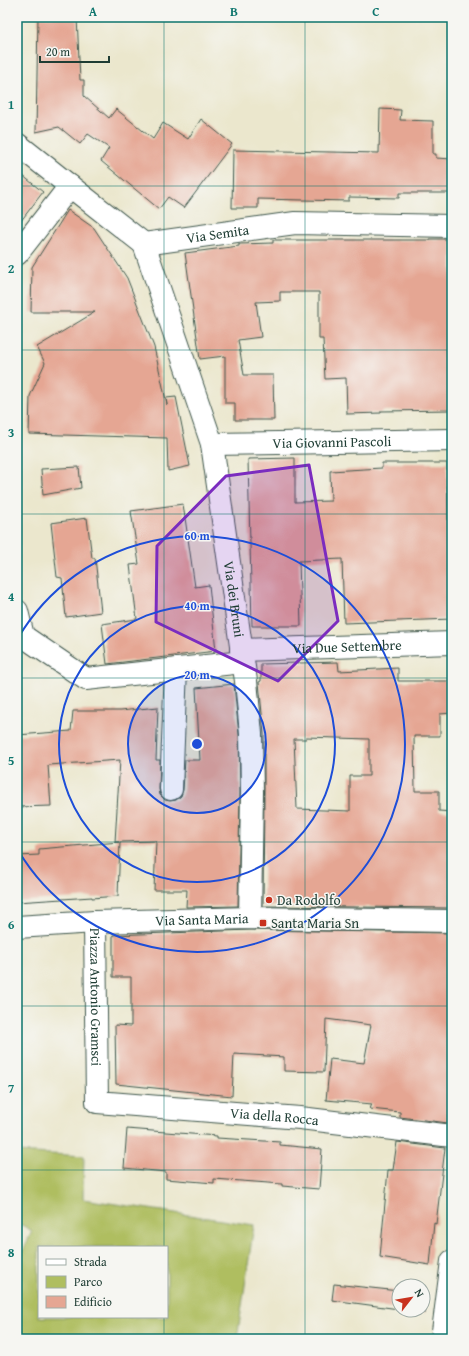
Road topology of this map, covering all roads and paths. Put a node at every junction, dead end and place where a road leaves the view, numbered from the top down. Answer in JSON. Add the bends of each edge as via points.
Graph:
{"nodes":[{"id":1,"x":17,"y":144,"type":"edge"},
{"id":2,"x":70,"y":186,"type":"junction"},
{"id":3,"x":452,"y":226,"type":"edge"},
{"id":4,"x":144,"y":244,"type":"junction"},
{"id":5,"x":17,"y":254,"type":"edge"},
{"id":6,"x":452,"y":440,"type":"edge"},
{"id":7,"x":212,"y":444,"type":"junction"},
{"id":8,"x":17,"y":611,"type":"edge"},
{"id":9,"x":452,"y":642,"type":"edge"},
{"id":10,"x":242,"y":656,"type":"junction"},
{"id":11,"x":176,"y":669,"type":"junction"},
{"id":12,"x":171,"y":789,"type":"dead end"},
{"id":13,"x":250,"y":918,"type":"junction"},
{"id":14,"x":452,"y":921,"type":"edge"},
{"id":15,"x":95,"y":922,"type":"junction"},
{"id":16,"x":17,"y":927,"type":"edge"},
{"id":17,"x":97,"y":1102,"type":"joint"},
{"id":18,"x":452,"y":1136,"type":"edge"},
{"id":19,"x":452,"y":1261,"type":"edge"},
{"id":20,"x":442,"y":1339,"type":"edge"}],
"edges":[{"from":1,"to":2,"type":"street"},
{"from":2,"to":4,"type":"street"},
{"from":2,"to":5,"type":"street"},
{"from":3,"to":4,"type":"street","name":"Via Semita","via":[[295,223]]},
{"from":4,"to":7,"type":"street","name":"Via dei Bruni"},
{"from":6,"to":7,"type":"street","name":"Via Giovanni Pascoli"},
{"from":7,"to":10,"type":"street","name":"Via dei Bruni"},
{"from":8,"to":11,"type":"street","name":"Via Due Settembre","via":[[23,636],[86,679]]},
{"from":9,"to":10,"type":"street","name":"Via Due Settembre"},
{"from":10,"to":11,"type":"street","name":"Via Due Settembre"},
{"from":10,"to":13,"type":"street","name":"Via dei Bruni","via":[[251,734]]},
{"from":11,"to":12,"type":"street"},
{"from":13,"to":14,"type":"street","name":"Via Santa Maria"},
{"from":13,"to":15,"type":"street","name":"Via Santa Maria"},
{"from":15,"to":16,"type":"street","name":"Piazza Antonio Gramsci"},
{"from":15,"to":17,"type":"street","name":"Piazza Antonio Gramsci"},
{"from":17,"to":18,"type":"street","name":"Via della Rocca","via":[[300,1118]]},
{"from":19,"to":20,"type":"street"}]}
